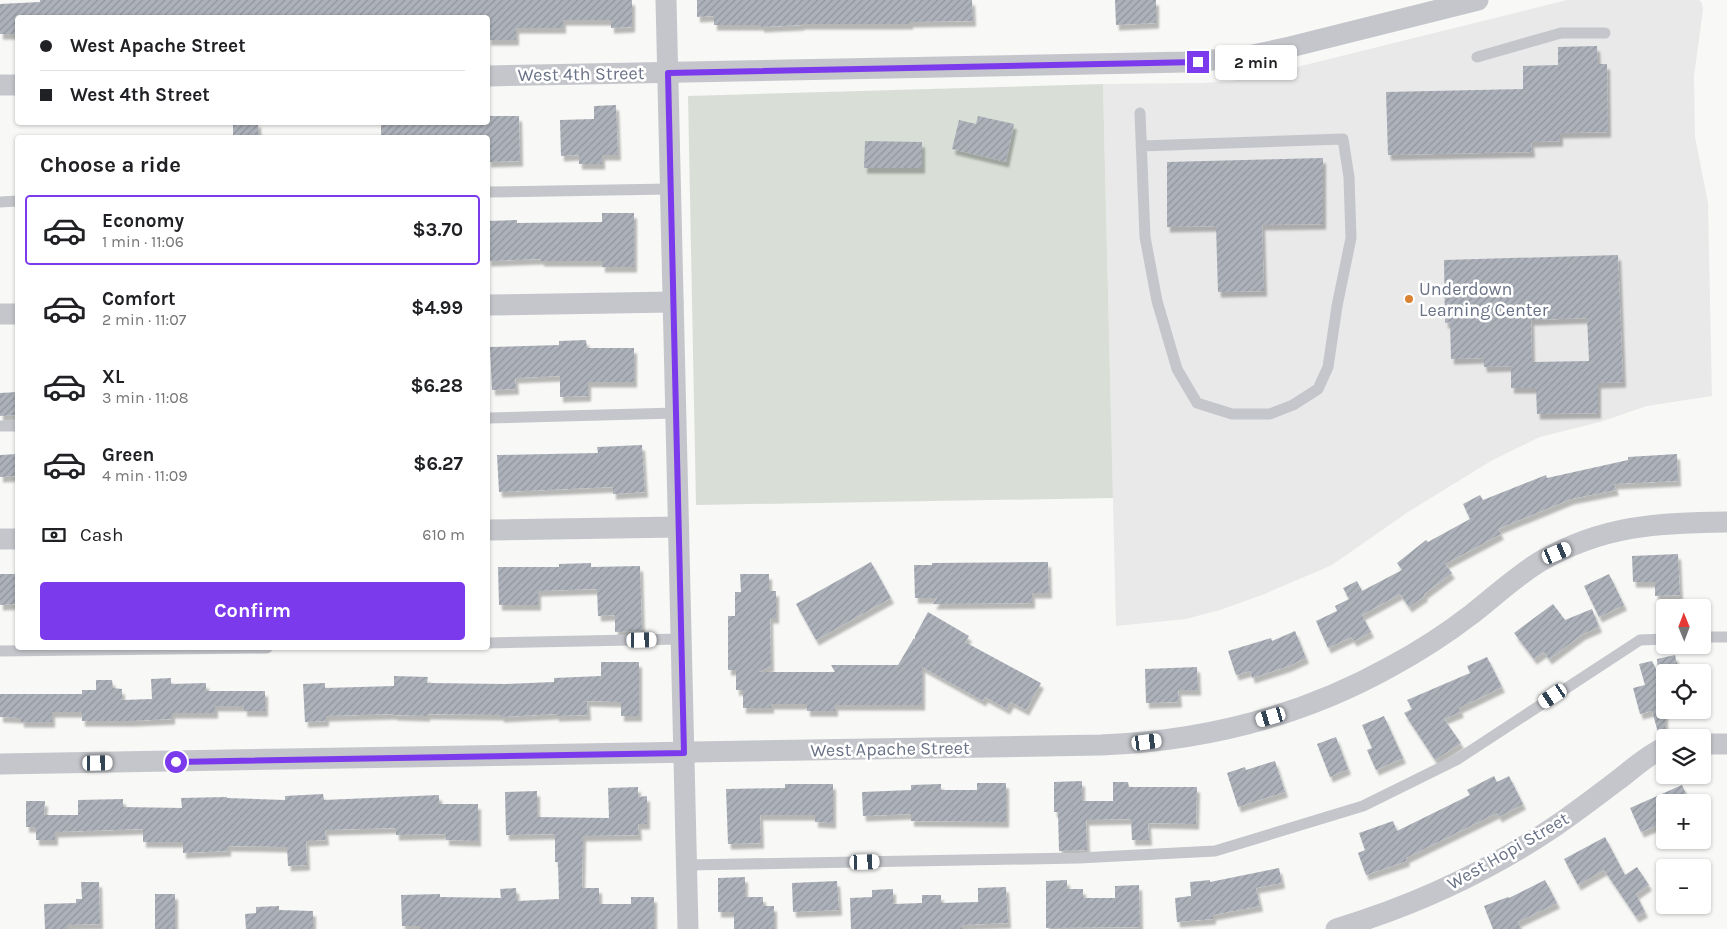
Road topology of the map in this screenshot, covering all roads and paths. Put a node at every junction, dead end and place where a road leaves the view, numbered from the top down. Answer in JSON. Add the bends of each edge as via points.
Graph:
{"nodes":[{"id":1,"x":666,"y":0,"type":"edge"},
{"id":2,"x":1478,"y":0,"type":"edge"},
{"id":3,"x":1605,"y":33,"type":"dead end"},
{"id":4,"x":1478,"y":57,"type":"dead end"},
{"id":5,"x":668,"y":73,"type":"junction"},
{"id":6,"x":490,"y":76,"type":"edge"},
{"id":7,"x":0,"y":85,"type":"edge"},
{"id":8,"x":15,"y":85,"type":"edge"},
{"id":9,"x":1140,"y":113,"type":"dead end"},
{"id":10,"x":1142,"y":146,"type":"junction"},
{"id":11,"x":670,"y":189,"type":"junction"},
{"id":12,"x":490,"y":192,"type":"edge"},
{"id":13,"x":15,"y":201,"type":"edge"},
{"id":14,"x":0,"y":202,"type":"edge"},
{"id":15,"x":673,"y":302,"type":"junction"},
{"id":16,"x":490,"y":305,"type":"edge"},
{"id":17,"x":0,"y":314,"type":"edge"},
{"id":18,"x":15,"y":314,"type":"edge"},
{"id":19,"x":676,"y":413,"type":"junction"},
{"id":20,"x":490,"y":418,"type":"edge"},
{"id":21,"x":0,"y":426,"type":"edge"},
{"id":22,"x":15,"y":426,"type":"edge"},
{"id":23,"x":1727,"y":522,"type":"edge"},
{"id":24,"x":678,"y":527,"type":"junction"},
{"id":25,"x":490,"y":530,"type":"edge"},
{"id":26,"x":0,"y":539,"type":"edge"},
{"id":27,"x":15,"y":539,"type":"edge"},
{"id":28,"x":1727,"y":636,"type":"edge"},
{"id":29,"x":1711,"y":637,"type":"edge"},
{"id":30,"x":681,"y":639,"type":"junction"},
{"id":31,"x":1656,"y":639,"type":"edge"},
{"id":32,"x":490,"y":643,"type":"edge"},
{"id":33,"x":89,"y":650,"type":"edge"},
{"id":34,"x":0,"y":651,"type":"edge"},
{"id":35,"x":1711,"y":744,"type":"edge"},
{"id":36,"x":1727,"y":744,"type":"edge"},
{"id":37,"x":684,"y":753,"type":"junction"},
{"id":38,"x":1656,"y":753,"type":"edge"},
{"id":39,"x":0,"y":764,"type":"edge"},
{"id":40,"x":687,"y":865,"type":"junction"},
{"id":41,"x":688,"y":929,"type":"edge"},
{"id":42,"x":1336,"y":929,"type":"edge"}],
"edges":[{"from":1,"to":5,"type":"street"},
{"from":2,"to":5,"type":"street","name":"West 4th Street","via":[[1266,53],[1211,61]]},
{"from":3,"to":4,"type":"lane","via":[[1561,33]]},
{"from":5,"to":6,"type":"street","name":"West 4th Street"},
{"from":5,"to":11,"type":"street"},
{"from":7,"to":8,"type":"street"},
{"from":9,"to":10,"type":"lane"},
{"from":10,"to":10,"type":"lane","via":[[1343,139],[1349,177],[1351,238],[1328,367],[1318,389],[1270,414],[1232,414],[1197,403],[1177,369],[1157,301],[1145,237]]},
{"from":11,"to":12,"type":"lane"},
{"from":11,"to":15,"type":"street"},
{"from":13,"to":14,"type":"lane"},
{"from":15,"to":16,"type":"street"},
{"from":15,"to":19,"type":"street"},
{"from":17,"to":18,"type":"street"},
{"from":19,"to":20,"type":"lane"},
{"from":19,"to":24,"type":"street"},
{"from":21,"to":22,"type":"lane"},
{"from":23,"to":37,"type":"street","name":"West Apache Street","via":[[1640,526],[1577,544],[1523,573],[1450,630],[1368,679],[1294,710],[1221,731],[1101,745]]},
{"from":24,"to":25,"type":"street"},
{"from":24,"to":30,"type":"street"},
{"from":26,"to":27,"type":"street"},
{"from":28,"to":29,"type":"lane"},
{"from":30,"to":32,"type":"lane"},
{"from":30,"to":37,"type":"street"},
{"from":31,"to":40,"type":"lane","via":[[1640,640],[1458,759],[1363,806],[1215,851],[1079,858]]},
{"from":33,"to":34,"type":"lane"},
{"from":35,"to":36,"type":"street"},
{"from":37,"to":39,"type":"street","name":"West Apache Street"},
{"from":37,"to":40,"type":"street"},
{"from":38,"to":42,"type":"street","name":"West Hopi Street","via":[[1552,828],[1497,862],[1407,904]]},
{"from":40,"to":41,"type":"street"}]}
